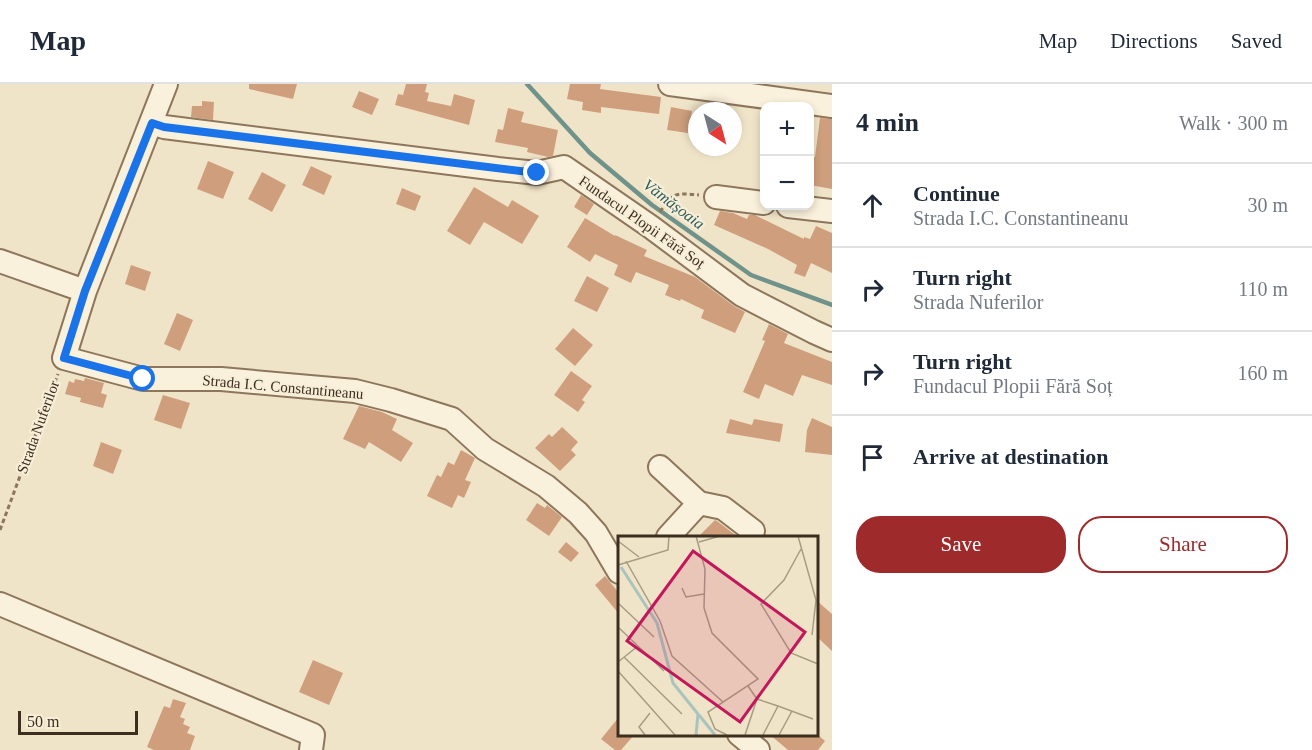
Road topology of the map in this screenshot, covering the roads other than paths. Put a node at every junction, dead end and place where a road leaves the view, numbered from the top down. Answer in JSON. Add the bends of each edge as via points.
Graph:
{"nodes":[{"id":1,"x":166,"y":84,"type":"edge"},
{"id":2,"x":670,"y":84,"type":"edge"},
{"id":3,"x":765,"y":91,"type":"edge"},
{"id":4,"x":832,"y":106,"type":"edge"},
{"id":5,"x":152,"y":123,"type":"junction"},
{"id":6,"x":716,"y":197,"type":"road end"},
{"id":7,"x":760,"y":202,"type":"edge"},
{"id":8,"x":814,"y":209,"type":"edge"},
{"id":9,"x":832,"y":211,"type":"edge"},
{"id":10,"x":0,"y":261,"type":"edge"},
{"id":11,"x":85,"y":291,"type":"junction"},
{"id":12,"x":832,"y":340,"type":"edge"},
{"id":13,"x":660,"y":467,"type":"dead end"},
{"id":14,"x":699,"y":503,"type":"junction"},
{"id":15,"x":753,"y":531,"type":"dead end"},
{"id":16,"x":669,"y":536,"type":"edge"},
{"id":17,"x":618,"y":570,"type":"edge"},
{"id":18,"x":0,"y":604,"type":"edge"},
{"id":19,"x":740,"y":735,"type":"edge"},
{"id":20,"x":311,"y":750,"type":"edge"},
{"id":21,"x":758,"y":750,"type":"edge"}],
"edges":[{"from":1,"to":5,"type":"street"},
{"from":2,"to":3,"type":"street"},
{"from":3,"to":4,"type":"street"},
{"from":5,"to":11,"type":"street"},
{"from":5,"to":12,"type":"street","name":"Fundacul Plopii Fără Soț","via":[[498,170],[537,173],[564,167],[742,295]]},
{"from":6,"to":7,"type":"street"},
{"from":8,"to":9,"type":"street"},
{"from":10,"to":11,"type":"street"},
{"from":11,"to":17,"type":"street","name":"Strada I.C. Constantineanu","via":[[64,358],[143,379],[221,379],[355,391],[452,419],[484,449],[546,486],[578,513],[596,533]]},
{"from":13,"to":14,"type":"street"},
{"from":14,"to":15,"type":"street","via":[[723,508]]},
{"from":14,"to":16,"type":"street"},
{"from":18,"to":20,"type":"street","via":[[314,735]]},
{"from":19,"to":21,"type":"street"}]}
